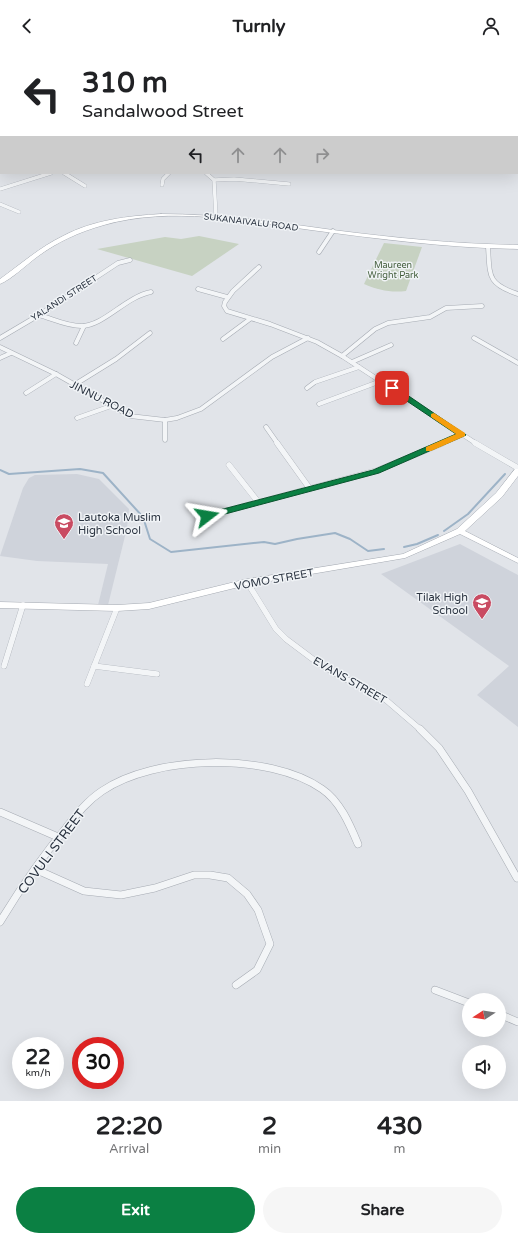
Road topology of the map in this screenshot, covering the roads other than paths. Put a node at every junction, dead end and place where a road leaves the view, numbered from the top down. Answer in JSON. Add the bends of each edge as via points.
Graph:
{"nodes":[{"id":1,"x":48,"y":174,"type":"edge"},
{"id":2,"x":66,"y":174,"type":"edge"},
{"id":3,"x":168,"y":174,"type":"edge"},
{"id":4,"x":207,"y":174,"type":"edge"},
{"id":5,"x":214,"y":180,"type":"junction"},
{"id":6,"x":289,"y":184,"type":"dead end"},
{"id":7,"x":162,"y":185,"type":"dead end"},
{"id":8,"x":85,"y":186,"type":"dead end"},
{"id":9,"x":0,"y":189,"type":"edge"},
{"id":10,"x":0,"y":204,"type":"edge"},
{"id":11,"x":19,"y":212,"type":"dead end"},
{"id":12,"x":216,"y":216,"type":"junction"},
{"id":13,"x":333,"y":231,"type":"junction"},
{"id":14,"x":488,"y":247,"type":"junction"},
{"id":15,"x":518,"y":247,"type":"edge"},
{"id":16,"x":319,"y":252,"type":"dead end"},
{"id":17,"x":130,"y":260,"type":"dead end"},
{"id":18,"x":258,"y":267,"type":"dead end"},
{"id":19,"x":0,"y":282,"type":"edge"},
{"id":20,"x":198,"y":289,"type":"dead end"},
{"id":21,"x":151,"y":292,"type":"dead end"},
{"id":22,"x":518,"y":294,"type":"edge"},
{"id":23,"x":227,"y":297,"type":"junction"},
{"id":24,"x":482,"y":306,"type":"dead end"},
{"id":25,"x":40,"y":315,"type":"junction"},
{"id":26,"x":250,"y":318,"type":"junction"},
{"id":27,"x":84,"y":326,"type":"junction"},
{"id":28,"x":150,"y":333,"type":"dead end"},
{"id":29,"x":0,"y":338,"type":"edge"},
{"id":30,"x":308,"y":338,"type":"junction"},
{"id":31,"x":474,"y":338,"type":"dead end"},
{"id":32,"x":223,"y":339,"type":"dead end"},
{"id":33,"x":76,"y":343,"type":"dead end"},
{"id":34,"x":391,"y":345,"type":"dead end"},
{"id":35,"x":0,"y":347,"type":"edge"},
{"id":36,"x":11,"y":353,"type":"junction"},
{"id":37,"x":342,"y":356,"type":"junction"},
{"id":38,"x":0,"y":358,"type":"edge"},
{"id":39,"x":352,"y":362,"type":"junction"},
{"id":40,"x":518,"y":363,"type":"edge"},
{"id":41,"x":359,"y":367,"type":"junction"},
{"id":42,"x":56,"y":374,"type":"junction"},
{"id":43,"x":381,"y":381,"type":"junction"},
{"id":44,"x":74,"y":385,"type":"junction"},
{"id":45,"x":307,"y":388,"type":"dead end"},
{"id":46,"x":26,"y":393,"type":"dead end"},
{"id":47,"x":319,"y":404,"type":"dead end"},
{"id":48,"x":111,"y":406,"type":"junction"},
{"id":49,"x":77,"y":418,"type":"dead end"},
{"id":50,"x":165,"y":420,"type":"junction"},
{"id":51,"x":266,"y":427,"type":"dead end"},
{"id":52,"x":462,"y":435,"type":"junction"},
{"id":53,"x":165,"y":440,"type":"dead end"},
{"id":54,"x":229,"y":465,"type":"dead end"},
{"id":55,"x":518,"y":470,"type":"edge"},
{"id":56,"x":310,"y":489,"type":"junction"},
{"id":57,"x":259,"y":504,"type":"junction"},
{"id":58,"x":207,"y":516,"type":"dead end"},
{"id":59,"x":460,"y":532,"type":"junction"},
{"id":60,"x":518,"y":561,"type":"edge"},
{"id":61,"x":247,"y":582,"type":"junction"},
{"id":62,"x":0,"y":605,"type":"edge"},
{"id":63,"x":23,"y":605,"type":"junction"},
{"id":64,"x":117,"y":608,"type":"junction"},
{"id":65,"x":4,"y":666,"type":"dead end"},
{"id":66,"x":94,"y":666,"type":"junction"},
{"id":67,"x":156,"y":674,"type":"dead end"},
{"id":68,"x":86,"y":684,"type":"dead end"},
{"id":69,"x":0,"y":812,"type":"edge"},
{"id":70,"x":58,"y":837,"type":"junction"},
{"id":71,"x":358,"y":844,"type":"dead end"},
{"id":72,"x":35,"y":869,"type":"junction"},
{"id":73,"x":517,"y":878,"type":"edge"},
{"id":74,"x":0,"y":922,"type":"edge"},
{"id":75,"x":236,"y":985,"type":"dead end"},
{"id":76,"x":435,"y":990,"type":"dead end"},
{"id":77,"x":462,"y":1000,"type":"edge"},
{"id":78,"x":506,"y":1017,"type":"edge"},
{"id":79,"x":518,"y":1022,"type":"edge"}],
"edges":[{"from":1,"to":9,"type":"street"},
{"from":2,"to":8,"type":"street"},
{"from":3,"to":7,"type":"street"},
{"from":4,"to":5,"type":"street"},
{"from":5,"to":6,"type":"street","via":[[234,179]]},
{"from":5,"to":12,"type":"street"},
{"from":10,"to":11,"type":"street"},
{"from":12,"to":13,"type":"main road","name":"SUKANAIVALU ROAD"},
{"from":12,"to":19,"type":"main road","name":"SUKANAIVALU ROAD","via":[[159,216],[91,228],[57,242]]},
{"from":13,"to":14,"type":"main road","name":"SUKANAIVALU ROAD","via":[[429,243]]},
{"from":13,"to":16,"type":"street"},
{"from":14,"to":15,"type":"main road","name":"SUKANAIVALU ROAD"},
{"from":14,"to":22,"type":"street","via":[[489,275],[492,281],[500,288]]},
{"from":17,"to":25,"type":"street","name":"YALANDI STREET","via":[[118,263]]},
{"from":18,"to":23,"type":"street"},
{"from":20,"to":23,"type":"street"},
{"from":21,"to":27,"type":"street","via":[[141,293],[99,320]]},
{"from":23,"to":26,"type":"street","via":[[225,309],[230,313]]},
{"from":24,"to":37,"type":"street","via":[[446,308],[430,317],[388,323],[375,329]]},
{"from":25,"to":27,"type":"street"},
{"from":25,"to":29,"type":"street","name":"YALANDI STREET"},
{"from":26,"to":30,"type":"street"},
{"from":26,"to":32,"type":"street"},
{"from":27,"to":33,"type":"street"},
{"from":28,"to":44,"type":"street"},
{"from":30,"to":37,"type":"street"},
{"from":30,"to":50,"type":"street","name":"JINNU ROAD","via":[[272,357],[201,409]]},
{"from":31,"to":40,"type":"street"},
{"from":34,"to":39,"type":"street"},
{"from":35,"to":36,"type":"street","name":"JINNU ROAD"},
{"from":36,"to":38,"type":"street"},
{"from":36,"to":42,"type":"street","name":"JINNU ROAD"},
{"from":37,"to":39,"type":"street"},
{"from":39,"to":41,"type":"street"},
{"from":41,"to":43,"type":"street"},
{"from":41,"to":45,"type":"street","via":[[315,382]]},
{"from":42,"to":44,"type":"street","name":"JINNU ROAD"},
{"from":42,"to":46,"type":"street"},
{"from":43,"to":47,"type":"street"},
{"from":43,"to":52,"type":"street"},
{"from":44,"to":48,"type":"street","name":"JINNU ROAD"},
{"from":48,"to":49,"type":"street"},
{"from":48,"to":50,"type":"street","name":"JINNU ROAD","via":[[130,416]]},
{"from":50,"to":53,"type":"street"},
{"from":51,"to":56,"type":"street"},
{"from":52,"to":55,"type":"street"},
{"from":52,"to":56,"type":"street","via":[[376,471]]},
{"from":54,"to":57,"type":"street"},
{"from":55,"to":59,"type":"main road","name":"VOMO STREET","via":[[499,495]]},
{"from":56,"to":57,"type":"street"},
{"from":57,"to":58,"type":"street"},
{"from":59,"to":60,"type":"main road"},
{"from":59,"to":61,"type":"main road","name":"VOMO STREET","via":[[405,556]]},
{"from":61,"to":64,"type":"main road","name":"VOMO STREET","via":[[149,606]]},
{"from":61,"to":73,"type":"street","name":"EVANS STREET","via":[[276,629],[286,639],[343,678],[379,694],[438,748],[468,791]]},
{"from":62,"to":63,"type":"main road","name":"VOMO STREET"},
{"from":63,"to":64,"type":"main road","name":"VOMO STREET"},
{"from":63,"to":65,"type":"street"},
{"from":64,"to":66,"type":"street"},
{"from":66,"to":67,"type":"street"},
{"from":66,"to":68,"type":"street"},
{"from":69,"to":70,"type":"street"},
{"from":70,"to":71,"type":"street","name":"COVULI STREET","via":[[90,800],[110,786],[150,772],[199,764],[232,762],[277,771],[323,790],[337,805],[352,828]]},
{"from":70,"to":72,"type":"street","name":"COVULI STREET"},
{"from":72,"to":74,"type":"street","name":"COVULI STREET"},
{"from":72,"to":75,"type":"street","via":[[84,891],[121,895],[155,888],[194,875],[228,878],[247,894],[258,910],[270,944],[257,970]]},
{"from":76,"to":77,"type":"street"},
{"from":78,"to":79,"type":"street"}]}
